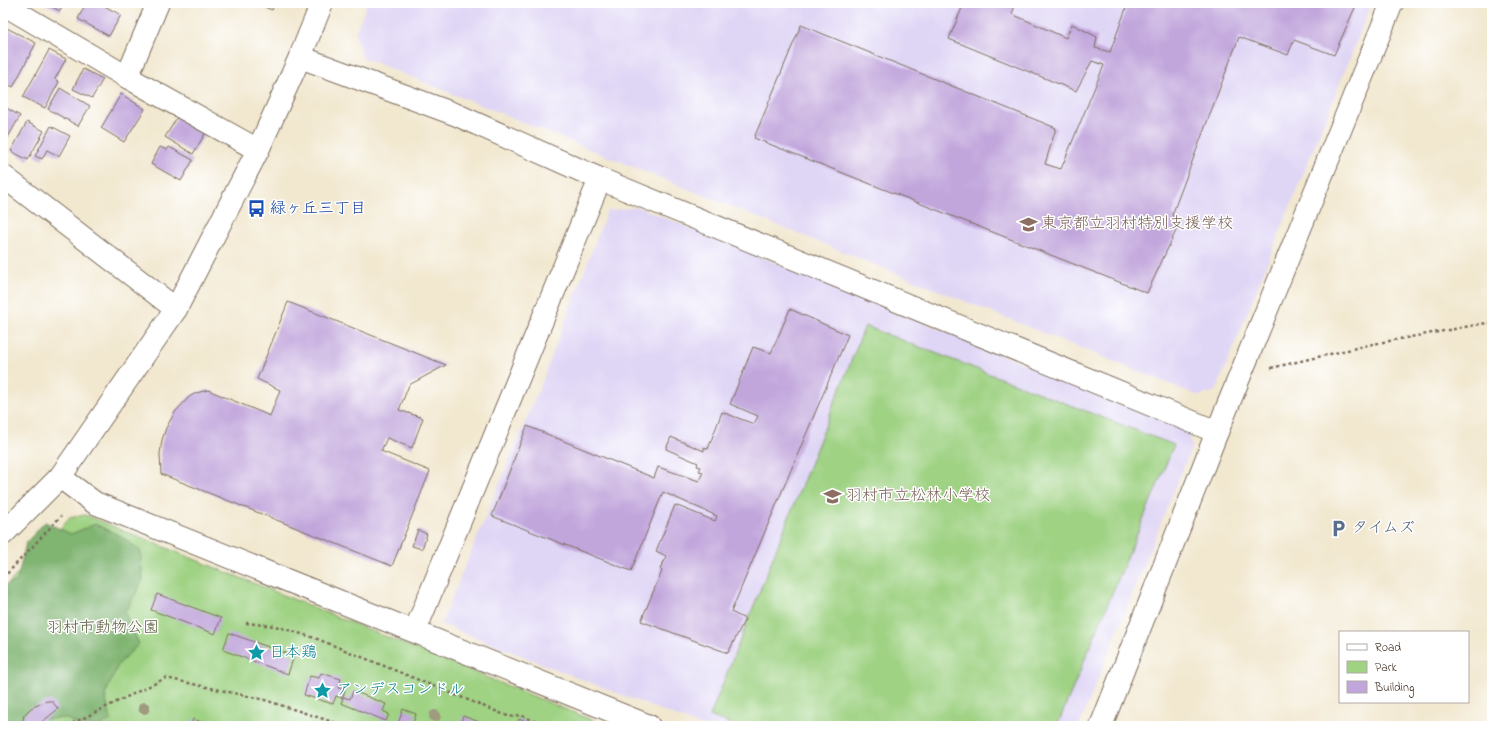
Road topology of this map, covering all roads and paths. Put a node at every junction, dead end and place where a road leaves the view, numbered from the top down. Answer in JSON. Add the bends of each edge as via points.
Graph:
{"nodes":[{"id":1,"x":158,"y":3,"type":"edge"},
{"id":2,"x":322,"y":3,"type":"edge"},
{"id":3,"x":1392,"y":3,"type":"edge"},
{"id":4,"x":3,"y":4,"type":"edge"},
{"id":5,"x":300,"y":57,"type":"junction"},
{"id":6,"x":127,"y":77,"type":"junction"},
{"id":7,"x":258,"y":150,"type":"junction"},
{"id":8,"x":3,"y":176,"type":"edge"},
{"id":9,"x":600,"y":179,"type":"junction"},
{"id":10,"x":176,"y":309,"type":"junction"},
{"id":11,"x":1492,"y":322,"type":"edge"},
{"id":12,"x":1268,"y":369,"type":"dead end"},
{"id":13,"x":1217,"y":432,"type":"junction"},
{"id":14,"x":60,"y":477,"type":"junction"},
{"id":15,"x":61,"y":516,"type":"dead end"},
{"id":16,"x":3,"y":534,"type":"edge"},
{"id":17,"x":3,"y":578,"type":"edge"},
{"id":18,"x":246,"y":623,"type":"dead end"},
{"id":19,"x":415,"y":631,"type":"junction"},
{"id":20,"x":67,"y":726,"type":"edge"},
{"id":21,"x":345,"y":726,"type":"edge"},
{"id":22,"x":546,"y":726,"type":"edge"},
{"id":23,"x":649,"y":726,"type":"edge"},
{"id":24,"x":1101,"y":726,"type":"edge"}],
"edges":[{"from":1,"to":6,"type":"street"},
{"from":2,"to":5,"type":"street"},
{"from":3,"to":13,"type":"street"},
{"from":4,"to":6,"type":"street"},
{"from":5,"to":7,"type":"street"},
{"from":5,"to":9,"type":"street","via":[[457,115]]},
{"from":6,"to":7,"type":"street"},
{"from":7,"to":10,"type":"street"},
{"from":8,"to":10,"type":"street"},
{"from":9,"to":13,"type":"street"},
{"from":9,"to":19,"type":"street"},
{"from":10,"to":14,"type":"street"},
{"from":11,"to":12,"type":"path","via":[[1373,344]]},
{"from":13,"to":24,"type":"street"},
{"from":14,"to":16,"type":"street"},
{"from":14,"to":19,"type":"street","via":[[95,503]]},
{"from":15,"to":17,"type":"path"},
{"from":18,"to":22,"type":"path","via":[[275,626],[314,638],[510,717],[520,715]]},
{"from":19,"to":23,"type":"street"},
{"from":20,"to":21,"type":"path","via":[[166,678],[265,700]]}]}
